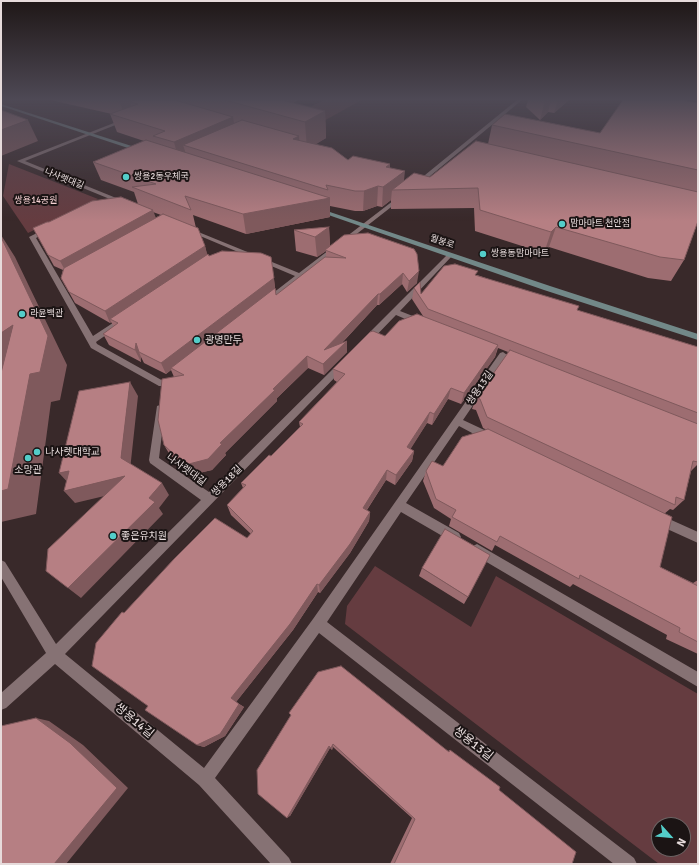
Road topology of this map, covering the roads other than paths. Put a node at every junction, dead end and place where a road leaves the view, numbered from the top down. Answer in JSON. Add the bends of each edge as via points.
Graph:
{"nodes":[{"id":1,"x":73,"y":140,"type":"edge"},
{"id":2,"x":109,"y":140,"type":"edge"},
{"id":3,"x":471,"y":140,"type":"edge"},
{"id":4,"x":150,"y":154,"type":"edge"},
{"id":5,"x":409,"y":182,"type":"edge"},
{"id":6,"x":416,"y":185,"type":"junction"},
{"id":7,"x":411,"y":189,"type":"edge"},
{"id":8,"x":405,"y":194,"type":"edge"},
{"id":9,"x":132,"y":207,"type":"edge"},
{"id":10,"x":315,"y":208,"type":"edge"},
{"id":11,"x":59,"y":224,"type":"edge"},
{"id":12,"x":365,"y":225,"type":"junction"},
{"id":13,"x":180,"y":227,"type":"edge"},
{"id":14,"x":450,"y":255,"type":"junction"},
{"id":15,"x":300,"y":276,"type":"junction"},
{"id":16,"x":263,"y":305,"type":"edge"},
{"id":17,"x":394,"y":312,"type":"junction"},
{"id":18,"x":131,"y":314,"type":"edge"},
{"id":19,"x":431,"y":326,"type":"edge"},
{"id":20,"x":698,"y":337,"type":"edge"},
{"id":21,"x":92,"y":341,"type":"junction"},
{"id":22,"x":361,"y":346,"type":"edge"},
{"id":23,"x":503,"y":355,"type":"dead end"},
{"id":24,"x":349,"y":357,"type":"edge"},
{"id":25,"x":457,"y":421,"type":"junction"},
{"id":26,"x":499,"y":442,"type":"edge"},
{"id":27,"x":209,"y":499,"type":"junction"},
{"id":28,"x":399,"y":504,"type":"junction"},
{"id":29,"x":648,"y":514,"type":"edge"},
{"id":30,"x":698,"y":538,"type":"edge"},
{"id":31,"x":1,"y":566,"type":"edge"},
{"id":32,"x":318,"y":624,"type":"junction"},
{"id":33,"x":55,"y":655,"type":"junction"},
{"id":34,"x":698,"y":680,"type":"edge"},
{"id":35,"x":1,"y":703,"type":"edge"},
{"id":36,"x":205,"y":779,"type":"junction"},
{"id":37,"x":282,"y":864,"type":"edge"},
{"id":38,"x":628,"y":864,"type":"edge"}],
"edges":[{"from":1,"to":9,"type":"street","name":"나사렛대길","via":[[20,161],[108,200]]},
{"from":2,"to":4,"type":"street"},
{"from":3,"to":6,"type":"street"},
{"from":5,"to":6,"type":"street"},
{"from":6,"to":7,"type":"street"},
{"from":8,"to":12,"type":"street"},
{"from":10,"to":12,"type":"street","name":"월봉로"},
{"from":11,"to":21,"type":"street","name":"나사렛대길","via":[[32,237],[61,279]]},
{"from":12,"to":14,"type":"street","name":"월봉로"},
{"from":12,"to":15,"type":"street"},
{"from":13,"to":15,"type":"street","via":[[228,250]]},
{"from":14,"to":17,"type":"street"},
{"from":14,"to":20,"type":"street","name":"월봉로"},
{"from":15,"to":16,"type":"street"},
{"from":17,"to":19,"type":"street"},
{"from":17,"to":22,"type":"street"},
{"from":18,"to":21,"type":"street"},
{"from":21,"to":27,"type":"street","name":"나사렛대길","via":[[94,346],[163,389],[154,460]]},
{"from":23,"to":25,"type":"street","name":"쌍용13길"},
{"from":24,"to":27,"type":"street","name":"쌍용18길"},
{"from":25,"to":26,"type":"street"},
{"from":25,"to":28,"type":"street","name":"쌍용13길"},
{"from":27,"to":33,"type":"street","name":"쌍용18길"},
{"from":28,"to":32,"type":"street","name":"쌍용13길"},
{"from":28,"to":34,"type":"street"},
{"from":29,"to":30,"type":"street"},
{"from":31,"to":33,"type":"street","name":"쌍용14길"},
{"from":32,"to":36,"type":"street","name":"쌍용13길"},
{"from":32,"to":38,"type":"street","name":"쌍용13길"},
{"from":33,"to":35,"type":"street","name":"쌍용18길"},
{"from":33,"to":36,"type":"street","name":"쌍용14길"},
{"from":36,"to":37,"type":"street","name":"쌍용14길"}]}
